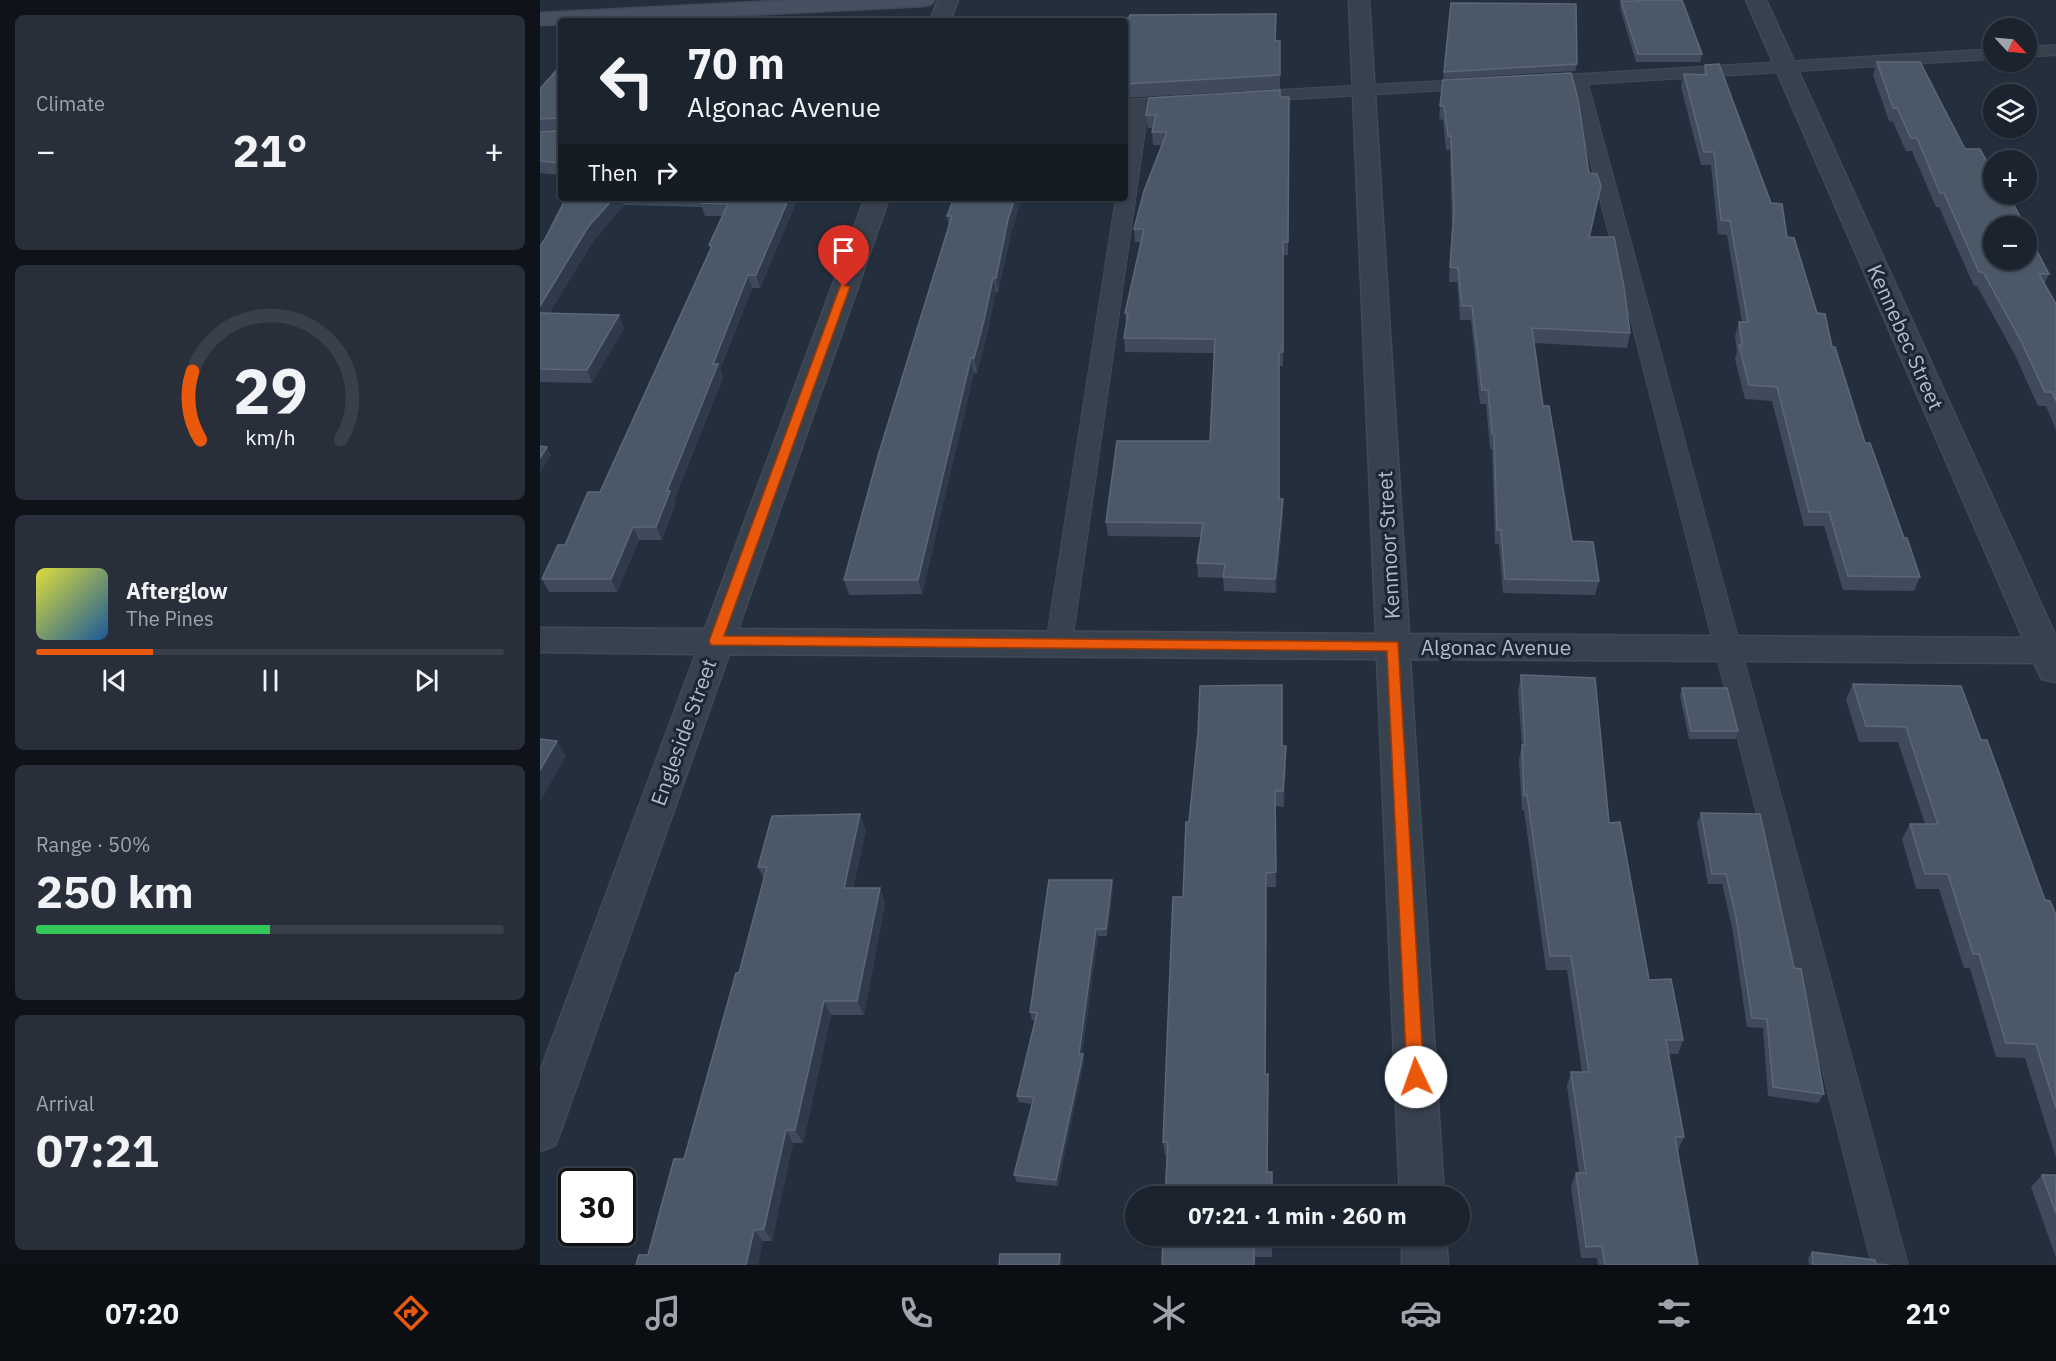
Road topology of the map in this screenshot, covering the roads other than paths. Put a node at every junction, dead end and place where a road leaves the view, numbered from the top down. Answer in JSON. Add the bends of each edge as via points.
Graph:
{"nodes":[{"id":1,"x":924,"y":0,"type":"edge"},
{"id":2,"x":948,"y":0,"type":"edge"},
{"id":3,"x":1359,"y":0,"type":"edge"},
{"id":4,"x":1756,"y":0,"type":"edge"},
{"id":5,"x":558,"y":18,"type":"edge"},
{"id":6,"x":560,"y":18,"type":"edge"},
{"id":7,"x":941,"y":18,"type":"edge"},
{"id":8,"x":540,"y":19,"type":"edge"},
{"id":9,"x":2056,"y":50,"type":"edge"},
{"id":10,"x":2037,"y":51,"type":"edge"},
{"id":11,"x":1983,"y":55,"type":"edge"},
{"id":12,"x":1786,"y":68,"type":"junction"},
{"id":13,"x":1578,"y":79,"type":"junction"},
{"id":14,"x":1543,"y":81,"type":"edge"},
{"id":15,"x":1495,"y":83,"type":"edge"},
{"id":16,"x":1364,"y":90,"type":"junction"},
{"id":17,"x":1232,"y":98,"type":"edge"},
{"id":18,"x":1197,"y":100,"type":"edge"},
{"id":19,"x":1132,"y":104,"type":"edge"},
{"id":20,"x":1128,"y":134,"type":"edge"},
{"id":21,"x":876,"y":201,"type":"edge"},
{"id":22,"x":1119,"y":201,"type":"edge"},
{"id":23,"x":540,"y":640,"type":"edge"},
{"id":24,"x":716,"y":641,"type":"junction"},
{"id":25,"x":1059,"y":644,"type":"junction"},
{"id":26,"x":1394,"y":646,"type":"junction"},
{"id":27,"x":1728,"y":649,"type":"junction"},
{"id":28,"x":2053,"y":659,"type":"edge"},
{"id":29,"x":540,"y":1130,"type":"edge"},
{"id":30,"x":1421,"y":1186,"type":"edge"},
{"id":31,"x":1424,"y":1246,"type":"edge"},
{"id":32,"x":1425,"y":1265,"type":"edge"},
{"id":33,"x":1890,"y":1265,"type":"edge"}],
"edges":[{"from":1,"to":6,"type":"main road"},
{"from":2,"to":7,"type":"street"},
{"from":3,"to":16,"type":"street","name":"Kenmoor Street"},
{"from":4,"to":12,"type":"street","name":"Kennebec Street"},
{"from":5,"to":8,"type":"main road"},
{"from":9,"to":10,"type":"lane"},
{"from":11,"to":12,"type":"lane"},
{"from":12,"to":13,"type":"lane"},
{"from":12,"to":28,"type":"street","name":"Kennebec Street"},
{"from":13,"to":14,"type":"lane"},
{"from":13,"to":27,"type":"lane"},
{"from":15,"to":16,"type":"lane"},
{"from":16,"to":17,"type":"lane"},
{"from":16,"to":26,"type":"street","name":"Kenmoor Street"},
{"from":18,"to":19,"type":"lane"},
{"from":19,"to":20,"type":"lane"},
{"from":21,"to":24,"type":"street","name":"Engleside Street"},
{"from":22,"to":25,"type":"lane"},
{"from":23,"to":24,"type":"street","name":"Algonac Avenue"},
{"from":24,"to":25,"type":"street","name":"Algonac Avenue"},
{"from":24,"to":29,"type":"street","name":"Engleside Street"},
{"from":25,"to":26,"type":"street","name":"Algonac Avenue"},
{"from":26,"to":27,"type":"street","name":"Algonac Avenue"},
{"from":26,"to":30,"type":"street","name":"Kenmoor Street"},
{"from":27,"to":28,"type":"street","name":"Algonac Avenue"},
{"from":27,"to":33,"type":"lane"},
{"from":31,"to":32,"type":"street"}]}
